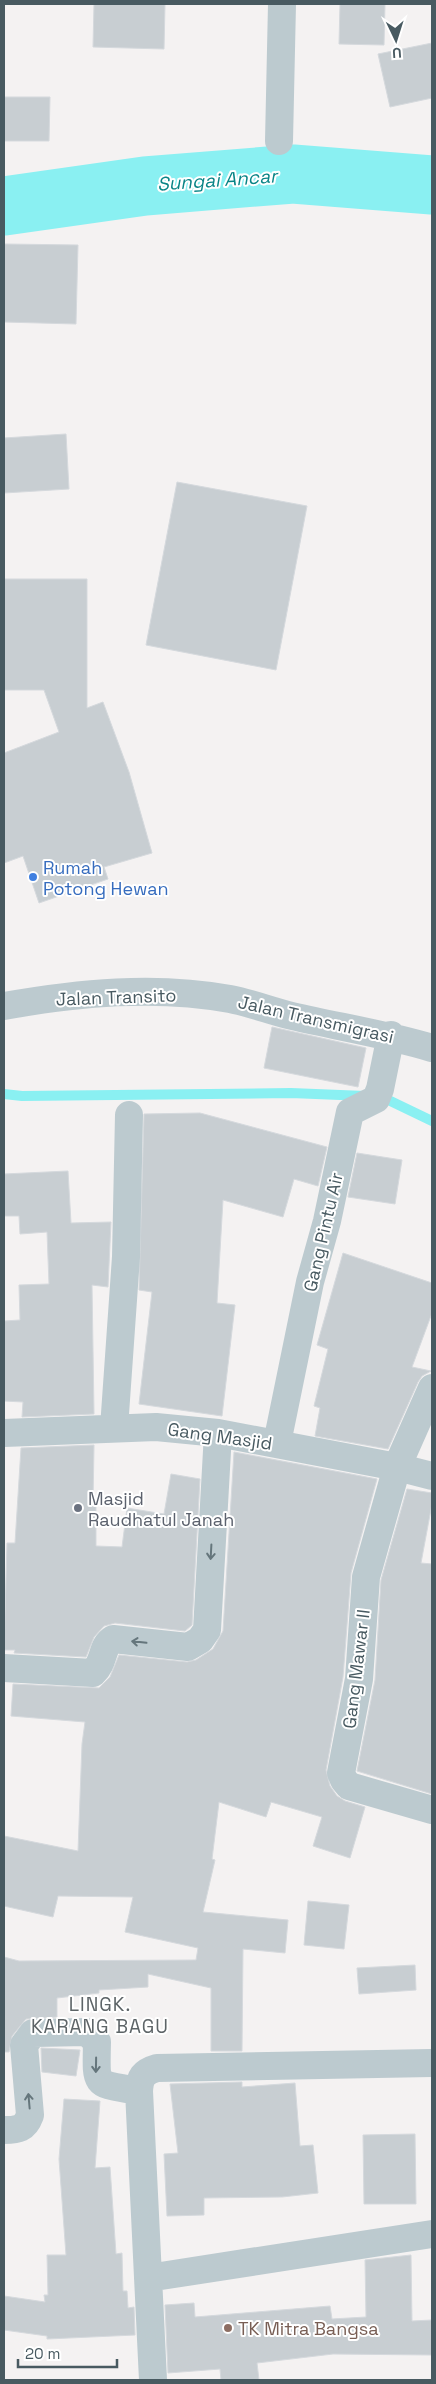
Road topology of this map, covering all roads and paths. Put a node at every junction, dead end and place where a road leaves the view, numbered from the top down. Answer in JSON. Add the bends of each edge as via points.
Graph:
{"nodes":[{"id":1,"x":282,"y":4,"type":"edge"},
{"id":2,"x":279,"y":141,"type":"dead end"},
{"id":3,"x":198,"y":995,"type":"joint"},
{"id":4,"x":4,"y":1006,"type":"edge"},
{"id":5,"x":391,"y":1035,"type":"junction"},
{"id":6,"x":432,"y":1048,"type":"edge"},
{"id":7,"x":130,"y":1115,"type":"dead end"},
{"id":8,"x":432,"y":1388,"type":"edge"},
{"id":9,"x":114,"y":1428,"type":"junction"},
{"id":10,"x":4,"y":1433,"type":"edge"},
{"id":11,"x":218,"y":1433,"type":"junction"},
{"id":12,"x":277,"y":1443,"type":"junction"},
{"id":13,"x":398,"y":1466,"type":"junction"},
{"id":14,"x":432,"y":1476,"type":"edge"},
{"id":15,"x":4,"y":1668,"type":"edge"},
{"id":16,"x":432,"y":1810,"type":"edge"},
{"id":17,"x":432,"y":2063,"type":"edge"},
{"id":18,"x":139,"y":2091,"type":"junction"},
{"id":19,"x":4,"y":2130,"type":"edge"},
{"id":20,"x":432,"y":2234,"type":"edge"},
{"id":21,"x":148,"y":2278,"type":"junction"},
{"id":22,"x":153,"y":2380,"type":"edge"}],
"edges":[{"from":1,"to":2,"type":"street"},
{"from":3,"to":4,"type":"street","name":"Jalan Transito","via":[[100,993]]},
{"from":3,"to":5,"type":"street","name":"Jalan Transmigrasi"},
{"from":5,"to":6,"type":"street","name":"Jalan Transmigrasi"},
{"from":5,"to":12,"type":"street","name":"Gang Pintu Air","via":[[378,1094],[350,1112]]},
{"from":7,"to":9,"type":"street","via":[[126,1257]]},
{"from":8,"to":13,"type":"street","name":"Gang Mawar II"},
{"from":9,"to":10,"type":"street","name":"Gang Masjid"},
{"from":9,"to":11,"type":"street","name":"Gang Masjid"},
{"from":11,"to":12,"type":"street","name":"Gang Masjid"},
{"from":11,"to":15,"type":"street","one_way":true,"via":[[207,1630],[200,1640],[188,1647],[113,1639],[106,1647],[100,1667],[93,1673]]},
{"from":12,"to":13,"type":"street","name":"Gang Masjid"},
{"from":13,"to":14,"type":"street","name":"Gang Masjid"},
{"from":13,"to":16,"type":"street","name":"Gang Mawar II","via":[[366,1577],[359,1679],[341,1773],[349,1786]]},
{"from":17,"to":18,"type":"street","via":[[157,2068],[142,2075]]},
{"from":19,"to":18,"type":"street","one_way":true,"via":[[19,2130],[27,2124],[30,2115],[24,2045],[33,2033],[87,2032],[97,2042],[96,2076],[100,2081],[105,2085]]},
{"from":18,"to":21,"type":"street"},
{"from":20,"to":21,"type":"street"},
{"from":21,"to":22,"type":"street"}]}
